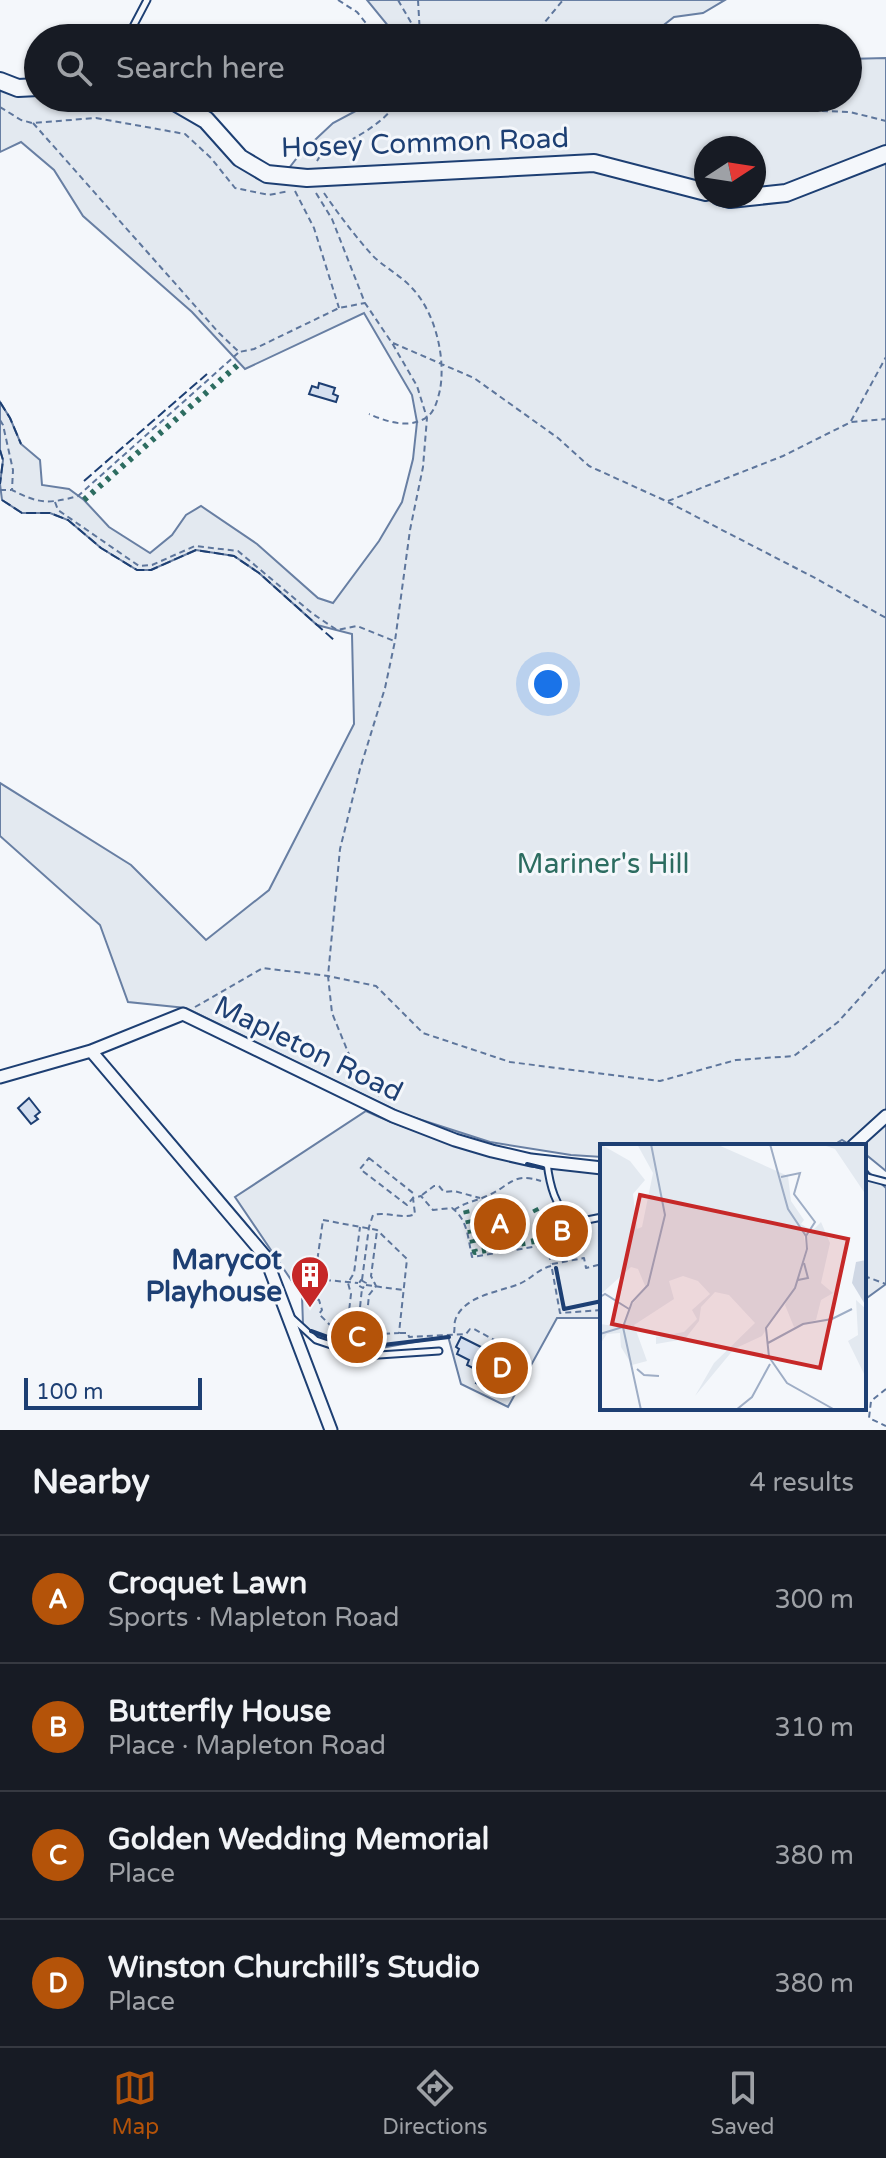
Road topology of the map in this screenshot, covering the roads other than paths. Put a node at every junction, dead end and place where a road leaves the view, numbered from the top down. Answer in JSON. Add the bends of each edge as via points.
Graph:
{"nodes":[{"id":1,"x":147,"y":0,"type":"edge"},
{"id":2,"x":134,"y":24,"type":"edge"},
{"id":3,"x":0,"y":81,"type":"edge"},
{"id":4,"x":24,"y":88,"type":"edge"},
{"id":5,"x":192,"y":112,"type":"edge"},
{"id":6,"x":886,"y":154,"type":"edge"},
{"id":7,"x":694,"y":189,"type":"edge"},
{"id":8,"x":766,"y":195,"type":"edge"},
{"id":9,"x":91,"y":1051,"type":"junction"},
{"id":10,"x":0,"y":1077,"type":"edge"},
{"id":11,"x":886,"y":1116,"type":"edge"},
{"id":12,"x":856,"y":1144,"type":"edge"},
{"id":13,"x":547,"y":1162,"type":"junction"},
{"id":14,"x":600,"y":1168,"type":"edge"},
{"id":15,"x":866,"y":1175,"type":"edge"},
{"id":16,"x":886,"y":1182,"type":"edge"},
{"id":17,"x":600,"y":1217,"type":"edge"},
{"id":18,"x":287,"y":1313,"type":"junction"},
{"id":19,"x":439,"y":1351,"type":"dead end"},
{"id":20,"x":331,"y":1430,"type":"edge"}],
"edges":[{"from":1,"to":2,"type":"lane"},
{"from":3,"to":4,"type":"main road"},
{"from":5,"to":7,"type":"main road","name":"Hosey Common Road","via":[[253,166],[306,182],[594,163]]},
{"from":6,"to":8,"type":"main road","via":[[786,193]]},
{"from":9,"to":10,"type":"street","name":"Mapleton Road"},
{"from":9,"to":13,"type":"street","name":"Mapleton Road","via":[[183,1014],[393,1116],[478,1147]]},
{"from":9,"to":18,"type":"street","via":[[265,1256]]},
{"from":11,"to":12,"type":"street"},
{"from":13,"to":14,"type":"street","name":"Mapleton Road"},
{"from":13,"to":17,"type":"lane","via":[[561,1211],[572,1223]]},
{"from":15,"to":16,"type":"lane"},
{"from":18,"to":19,"type":"lane","via":[[316,1340],[364,1356]]},
{"from":18,"to":20,"type":"street"}]}
